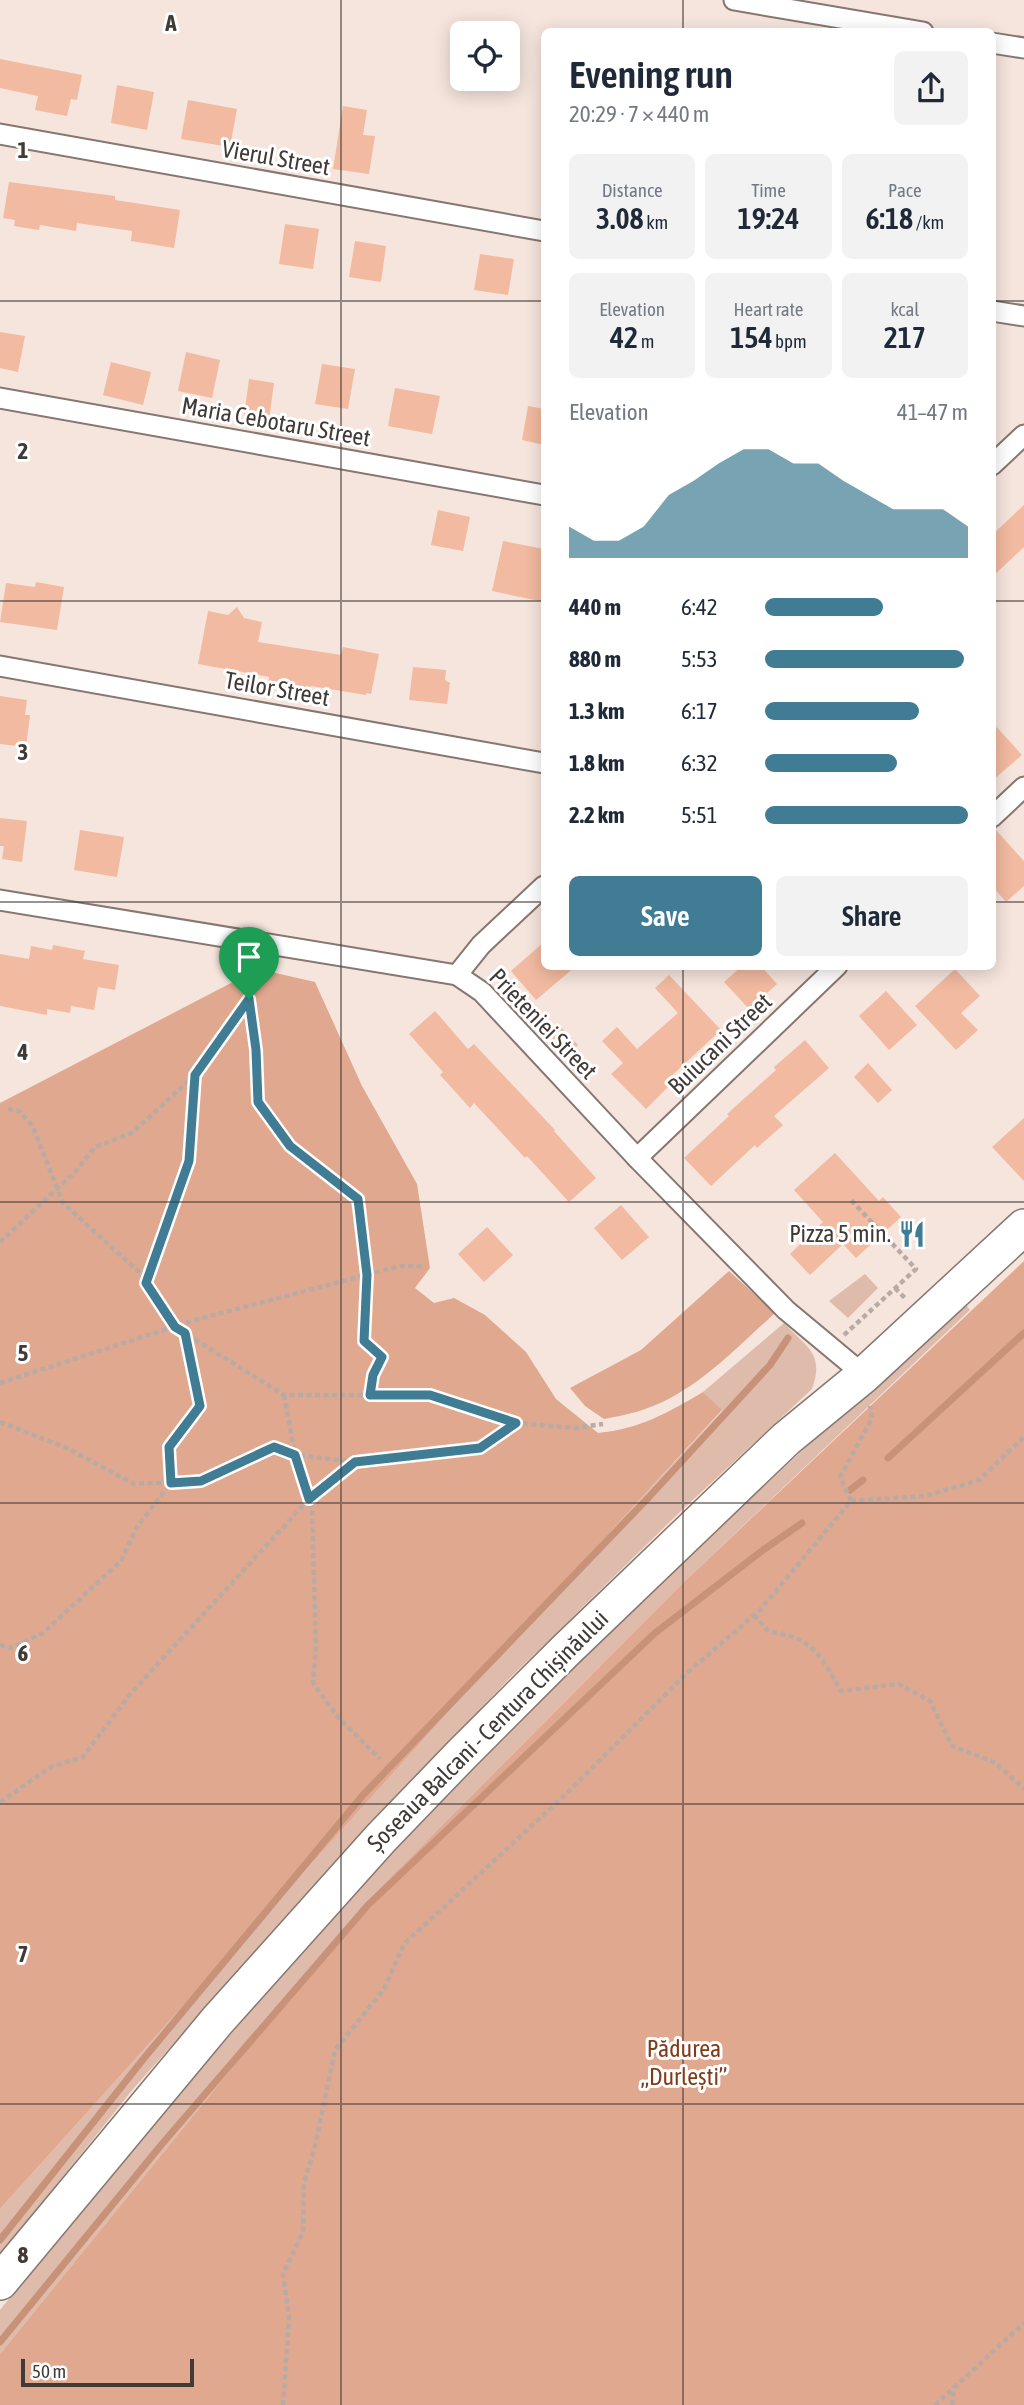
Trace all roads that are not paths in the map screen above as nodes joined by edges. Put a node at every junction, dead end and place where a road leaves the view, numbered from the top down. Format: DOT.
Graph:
graph roads {
  1 [pos="734,0"];
  2 [pos="899,28"];
  3 [pos="996,44"];
  4 [pos="1024,48"];
  5 [pos="0,134"];
  6 [pos="541,230"];
  7 [pos="996,312"];
  8 [pos="1024,316"];
  9 [pos="0,398"];
  10 [pos="1024,435"];
  11 [pos="996,461"];
  12 [pos="541,494"];
  13 [pos="0,666"];
  14 [pos="541,762"];
  15 [pos="1024,786"];
  16 [pos="996,813"];
  17 [pos="541,889"];
  18 [pos="0,900"];
  19 [pos="833,970"];
  20 [pos="457,975"];
  21 [pos="637,1158"];
  22 [pos="1024,1227"];
  23 [pos="863,1375"];
  24 [pos="0,2282"];
  1 -- 2 [label="street"];
  3 -- 4 [label="street"];
  5 -- 6 [label="street, Vierul Street"];
  7 -- 8 [label="street"];
  9 -- 12 [label="street, Maria Cebotaru Street"];
  10 -- 11 [label="street"];
  13 -- 14 [label="street, Teilor Street"];
  15 -- 16 [label="street"];
  17 -- 20 [label="street"];
  18 -- 20 [label="street, Prieteniei Street"];
  19 -- 21 [label="street, Buiucani Street"];
  20 -- 21 [label="street, Prieteniei Street"];
  21 -- 23 [label="street, Prieteniei Street"];
  22 -- 23 [label="highway, Șoseaua Balcani - Centura Chișinăului"];
  23 -- 24 [label="highway, Șoseaua Balcani - Centura Chișinăului"];
}
